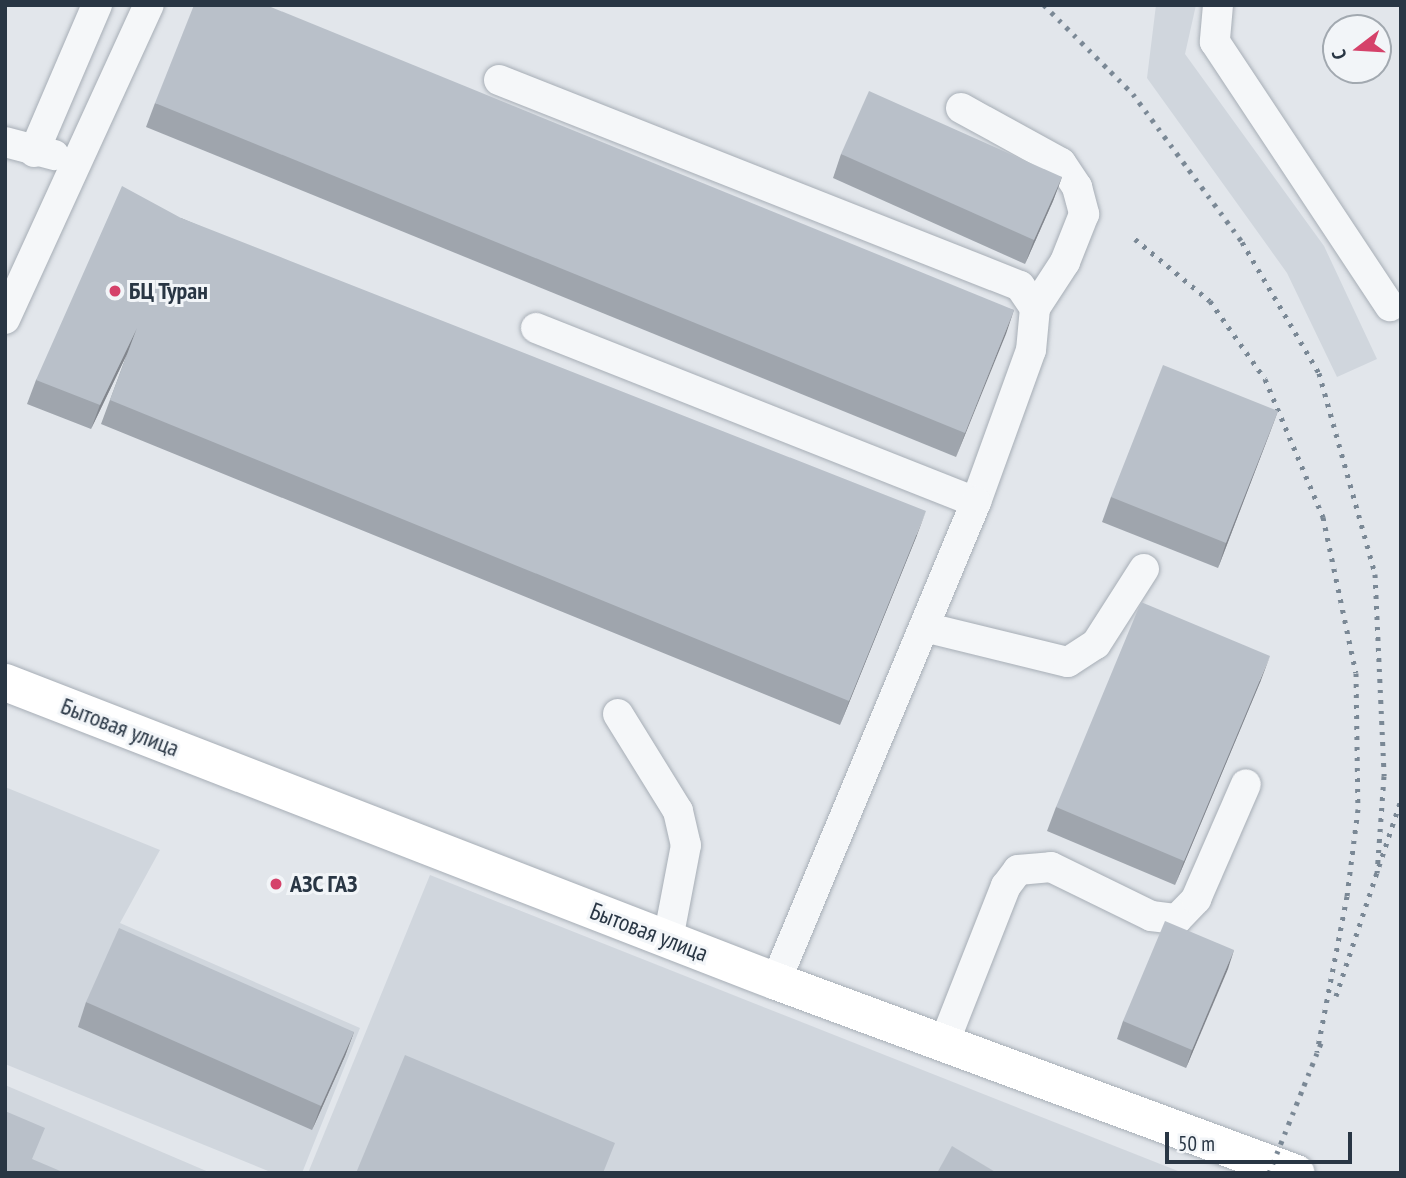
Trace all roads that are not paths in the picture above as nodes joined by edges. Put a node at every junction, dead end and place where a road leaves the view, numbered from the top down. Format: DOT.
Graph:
graph roads {
  1 [pos="97,5"];
  2 [pos="149,5"];
  3 [pos="1218,5"];
  4 [pos="499,80"];
  5 [pos="961,108"];
  6 [pos="5,142"];
  7 [pos="34,152"];
  8 [pos="79,158"];
  9 [pos="1390,306"];
  10 [pos="1035,308"];
  11 [pos="5,319"];
  12 [pos="536,328"];
  13 [pos="976,502"];
  14 [pos="1144,569"];
  15 [pos="924,627"];
  16 [pos="5,682"];
  17 [pos="618,714"];
  18 [pos="1246,785"];
  19 [pos="668,939"];
  20 [pos="776,981"];
  21 [pos="944,1043"];
  22 [pos="1296,1173"];
  1 -- 7 [label="lane"];
  2 -- 8 [label="lane"];
  3 -- 9 [label="lane"];
  4 -- 10 [label="lane"];
  5 -- 10 [label="lane"];
  6 -- 7 [label="lane"];
  7 -- 8 [label="lane"];
  8 -- 11 [label="lane"];
  10 -- 13 [label="lane"];
  12 -- 13 [label="lane"];
  13 -- 15 [label="lane"];
  14 -- 15 [label="lane"];
  15 -- 20 [label="lane"];
  16 -- 19 [label="main road, Бытовая улица"];
  17 -- 19 [label="lane"];
  18 -- 21 [label="lane"];
  19 -- 20 [label="main road, Бытовая улица"];
  20 -- 21 [label="main road, Бытовая улица"];
  21 -- 22 [label="main road, Бытовая улица"];
}
